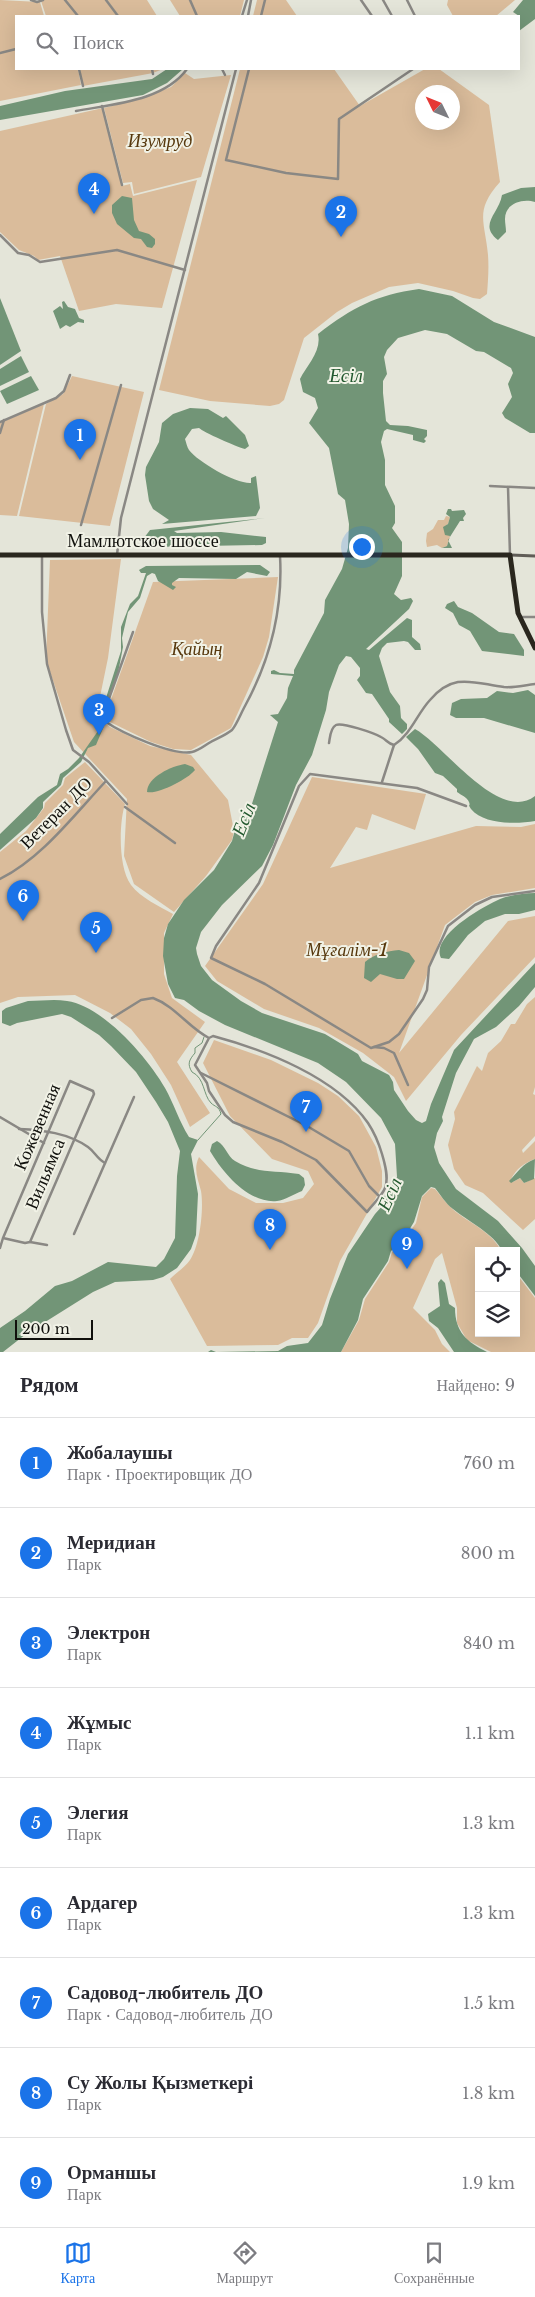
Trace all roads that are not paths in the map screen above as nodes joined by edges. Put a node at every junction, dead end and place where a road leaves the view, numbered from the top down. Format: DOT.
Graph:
graph roads {
  1 [pos="31,0"];
  2 [pos="43,0"];
  3 [pos="65,0"];
  4 [pos="106,0"];
  5 [pos="190,0"];
  6 [pos="247,0"];
  7 [pos="251,0"];
  8 [pos="265,0"];
  9 [pos="361,0"];
  10 [pos="383,0"];
  11 [pos="407,0"];
  12 [pos="77,15"];
  13 [pos="117,15"];
  14 [pos="197,15"];
  15 [pos="242,15"];
  16 [pos="248,15"];
  17 [pos="261,15"];
  18 [pos="371,15"];
  19 [pos="391,15"];
  20 [pos="414,15"];
  21 [pos="15,49"];
  22 [pos="0,53"];
  23 [pos="79,70"];
  24 [pos="152,70"];
  25 [pos="186,70"];
  26 [pos="222,70"];
  27 [pos="236,70"];
  28 [pos="248,70"];
  29 [pos="412,70"];
  30 [pos="153,74"];
  31 [pos="225,75"];
  32 [pos="82,86"];
  33 [pos="102,106"];
  34 [pos="76,111"];
  35 [pos="122,185"];
  36 [pos="0,235"];
  37 [pos="185,270"];
  38 [pos="70,374"];
  39 [pos="121,385"];
  40 [pos="4,420"];
  41 [pos="0,422"];
  42 [pos="0,433"];
  43 [pos="490,486"];
  44 [pos="508,487"];
  45 [pos="535,488"];
  46 [pos="81,525"];
  47 [pos="0,555"];
  48 [pos="42,555"];
  49 [pos="117,555"];
  50 [pos="280,555"];
  51 [pos="510,555"];
  52 [pos="535,556"];
  53 [pos="519,617"];
  54 [pos="535,617"];
  55 [pos="133,632"];
  56 [pos="535,648"];
  57 [pos="535,684"];
  58 [pos="329,743"];
  59 [pos="394,745"];
  60 [pos="106,781"];
  61 [pos="382,782"];
  62 [pos="127,804"];
  63 [pos="466,806"];
  64 [pos="124,807"];
  65 [pos="175,843"];
  66 [pos="0,880"];
  67 [pos="535,890"];
  68 [pos="112,1018"];
  69 [pos="209,1038"];
  70 [pos="372,1047"];
  71 [pos="200,1073"];
  72 [pos="408,1085"];
  73 [pos="93,1091"];
  74 [pos="134,1097"];
  75 [pos="0,1117"];
  76 [pos="19,1129"];
  77 [pos="49,1131"];
  78 [pos="73,1140"];
  79 [pos="44,1143"];
  80 [pos="106,1163"];
  81 [pos="379,1196"];
  82 [pos="74,1234"];
  83 [pos="3,1238"];
  84 [pos="30,1242"];
  85 [pos="47,1245"];
  86 [pos="0,1248"];
  1 -- 2 [label="street"];
  3 -- 12 [label="street"];
  4 -- 13 [label="street"];
  5 -- 14 [label="street"];
  6 -- 15 [label="street"];
  7 -- 16 [label="street"];
  8 -- 17 [label="street"];
  9 -- 18 [label="street"];
  10 -- 19 [label="street"];
  11 -- 20 [label="street"];
  21 -- 22 [label="street"];
  23 -- 32 [label="street"];
  24 -- 30 [label="street"];
  25 -- 33 [label="street"];
  26 -- 31 [label="street"];
  27 -- 37 [label="street"];
  28 -- 29 [label="street"];
  33 -- 34 [label="street"];
  33 -- 35 [label="street"];
  36 -- 37 [label="street"];
  37 -- 49 [label="street"];
  38 -- 40 [label="street"];
  39 -- 46 [label="street"];
  40 -- 41 [label="street"];
  40 -- 42 [label="street"];
  43 -- 44 [label="street"];
  44 -- 45 [label="street"];
  44 -- 51 [label="street"];
  47 -- 48 [label="highway, Мамлютское шоссе"];
  48 -- 49 [label="highway, Мамлютское шоссе"];
  48 -- 60 [label="street"];
  49 -- 50 [label="highway, Мамлютское шоссе"];
  50 -- 51 [label="highway, Мамлютское шоссе"];
  50 -- 55 [label="street"];
  51 -- 52 [label="main road"];
  51 -- 53 [label="highway"];
  53 -- 54 [label="street"];
  53 -- 56 [label="highway"];
  57 -- 59 [label="street"];
  58 -- 59 [label="street"];
  59 -- 61 [label="street"];
  60 -- 62 [label="street"];
  60 -- 66 [label="street, Ветеран ДО"];
  61 -- 63 [label="street"];
  61 -- 70 [label="street"];
  64 -- 65 [label="street"];
  67 -- 70 [label="street"];
  68 -- 69 [label="street"];
  69 -- 71 [label="street"];
  69 -- 81 [label="street"];
  70 -- 72 [label="street"];
  71 -- 81 [label="street"];
  71 -- 81 [label="street"];
  73 -- 77 [label="street, Кожевенная"];
  73 -- 78 [label="street, Вильямса"];
  74 -- 80 [label="street"];
  75 -- 76 [label="street"];
  76 -- 77 [label="street"];
  76 -- 79 [label="street"];
  77 -- 78 [label="street"];
  77 -- 79 [label="street, Кожевенная"];
  78 -- 80 [label="street"];
  78 -- 84 [label="street, Вильямса"];
  79 -- 83 [label="street, Кожевенная"];
  80 -- 82 [label="street"];
  83 -- 84 [label="street"];
  83 -- 86 [label="street, Кожевенная"];
  84 -- 85 [label="street"];
}
